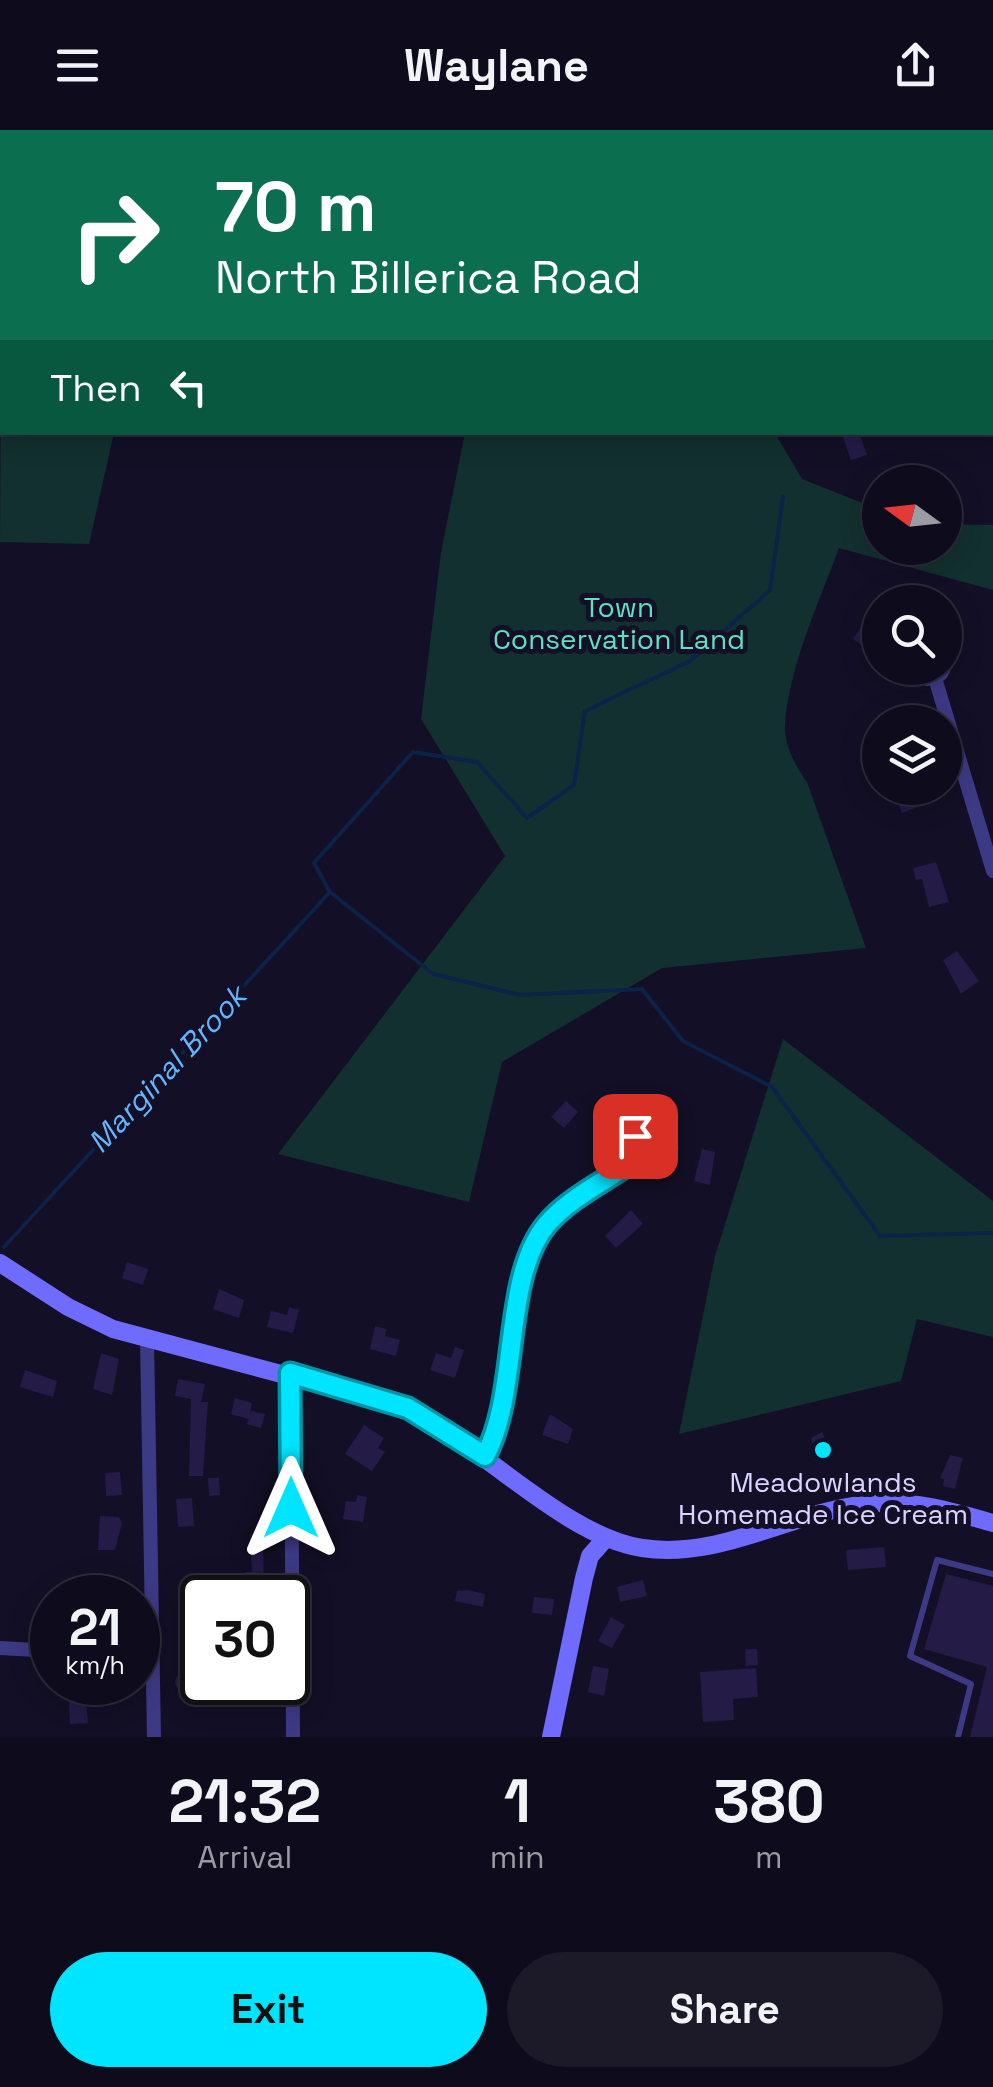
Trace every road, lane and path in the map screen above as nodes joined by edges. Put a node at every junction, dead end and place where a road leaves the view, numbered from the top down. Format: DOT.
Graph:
graph roads {
  1 [pos="937,685"];
  2 [pos="993,871"];
  3 [pos="635,1160"];
  4 [pos="0,1263"];
  5 [pos="146,1339"];
  6 [pos="290,1373"];
  7 [pos="485,1456"];
  8 [pos="993,1523"];
  9 [pos="606,1538"];
  10 [pos="993,1574"];
  11 [pos="145,1575"];
  12 [pos="0,1648"];
  13 [pos="30,1649"];
  14 [pos="151,1705"];
  15 [pos="154,1737"];
  16 [pos="293,1737"];
  17 [pos="551,1737"];
  18 [pos="958,1737"];
  1 -- 2 [label="street"];
  3 -- 7 [label="street"];
  4 -- 5 [label="main road"];
  5 -- 6 [label="main road"];
  5 -- 11 [label="street"];
  6 -- 7 [label="main road"];
  6 -- 16 [label="street"];
  7 -- 9 [label="main road"];
  8 -- 9 [label="main road"];
  9 -- 17 [label="main road"];
  10 -- 18 [label="lane"];
  12 -- 13 [label="street"];
  14 -- 15 [label="street"];
}
